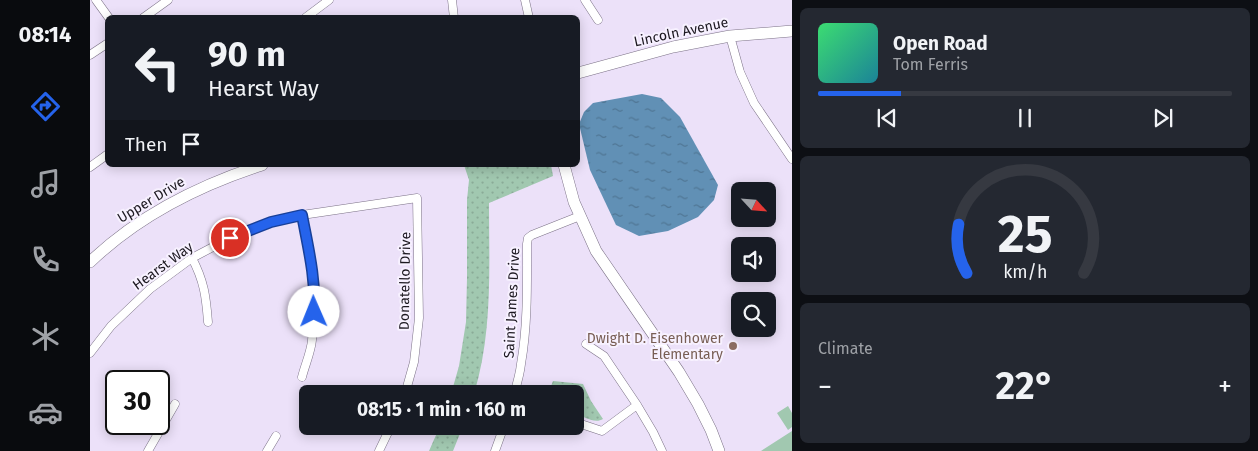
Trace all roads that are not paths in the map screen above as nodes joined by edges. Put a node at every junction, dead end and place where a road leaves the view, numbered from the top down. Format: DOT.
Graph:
graph roads {
  1 [pos="96,0"];
  2 [pos="168,0"];
  3 [pos="329,0"];
  4 [pos="452,0"];
  5 [pos="525,0"];
  6 [pos="585,0"];
  7 [pos="107,15"];
  8 [pos="147,15"];
  9 [pos="311,15"];
  10 [pos="454,15"];
  11 [pos="528,15"];
  12 [pos="598,20"];
  13 [pos="792,32"];
  14 [pos="730,36"];
  15 [pos="105,45"];
  16 [pos="90,55"];
  17 [pos="580,72"];
  18 [pos="105,156"];
  19 [pos="792,159"];
  20 [pos="90,167"];
  21 [pos="256,167"];
  22 [pos="565,167"];
  23 [pos="417,198"];
  24 [pos="302,215"];
  25 [pos="580,216"];
  26 [pos="192,258"];
  27 [pos="90,262"];
  28 [pos="208,322"];
  29 [pos="586,344"];
  30 [pos="90,353"];
  31 [pos="302,378"];
  32 [pos="408,385"];
  33 [pos="516,385"];
  34 [pos="175,404"];
  35 [pos="637,405"];
  36 [pos="584,425"];
  37 [pos="387,435"];
  38 [pos="501,435"];
  39 [pos="276,436"];
  40 [pos="148,451"];
  41 [pos="267,451"];
  42 [pos="380,451"];
  43 [pos="495,451"];
  44 [pos="662,451"];
  45 [pos="719,451"];
  1 -- 7 [label="street"];
  2 -- 8 [label="street"];
  3 -- 9 [label="street"];
  4 -- 10 [label="street"];
  5 -- 11 [label="street"];
  6 -- 12 [label="street"];
  13 -- 14 [label="main road, Lincoln Avenue"];
  14 -- 17 [label="main road, Lincoln Avenue"];
  14 -- 19 [label="street"];
  15 -- 16 [label="street"];
  18 -- 20 [label="street"];
  21 -- 27 [label="main road, Upper Drive"];
  22 -- 25 [label="main road"];
  23 -- 24 [label="street, Hearst Way"];
  23 -- 32 [label="street, Donatello Drive"];
  24 -- 26 [label="street, Hearst Way"];
  24 -- 31 [label="street"];
  25 -- 33 [label="street, Saint James Drive"];
  25 -- 45 [label="main road"];
  26 -- 28 [label="street"];
  26 -- 30 [label="street, Hearst Way"];
  29 -- 35 [label="street"];
  34 -- 40 [label="street"];
  35 -- 36 [label="street"];
  35 -- 44 [label="street"];
  37 -- 42 [label="street"];
  38 -- 43 [label="street"];
  39 -- 41 [label="street"];
}
